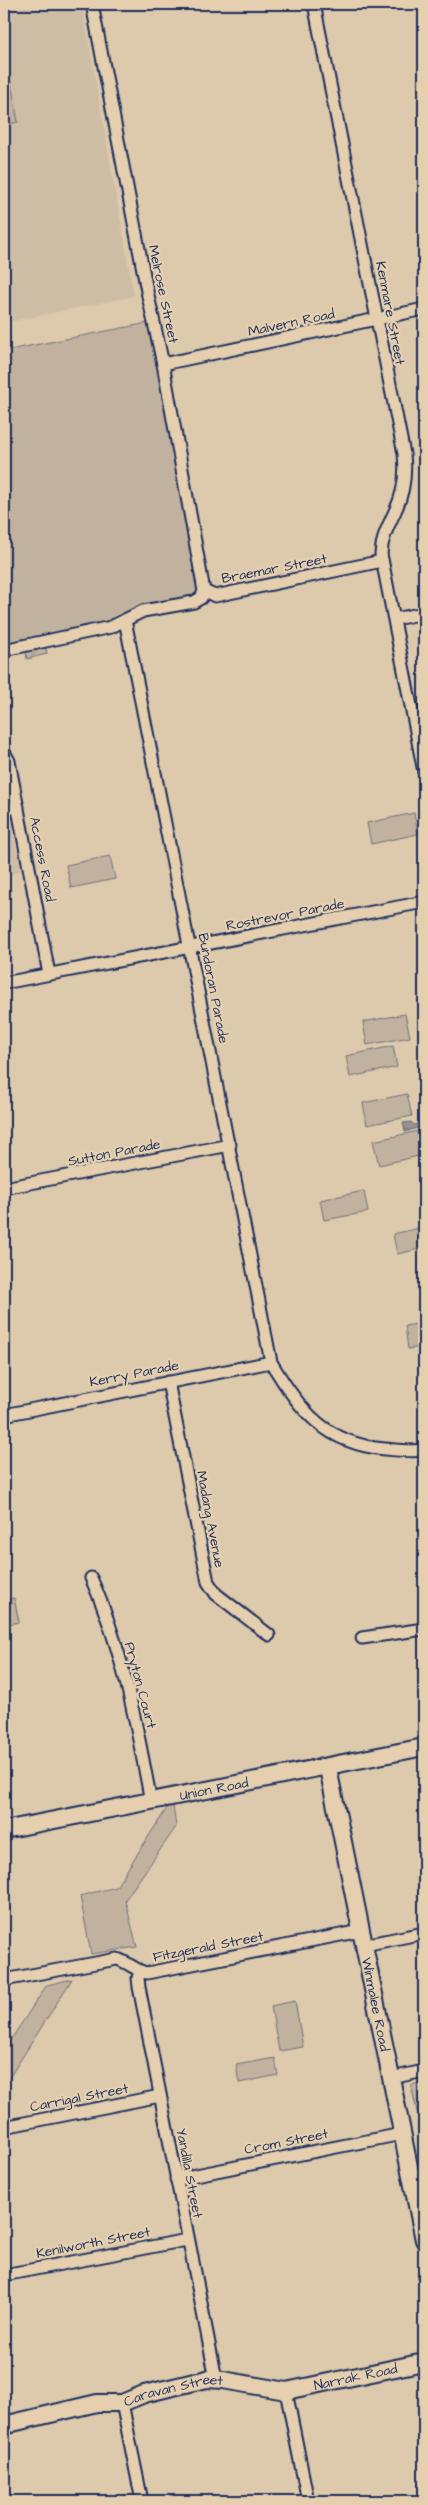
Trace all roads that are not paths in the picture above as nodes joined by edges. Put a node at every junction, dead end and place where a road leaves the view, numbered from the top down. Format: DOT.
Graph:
graph roads {
  1 [pos="92,4"];
  2 [pos="314,4"];
  3 [pos="424,309"];
  4 [pos="377,319"];
  5 [pos="163,364"];
  6 [pos="382,561"];
  7 [pos="204,591"];
  8 [pos="424,613"];
  9 [pos="395,619"];
  10 [pos="125,620"];
  11 [pos="4,650"];
  12 [pos="4,752"];
  13 [pos="424,772"];
  14 [pos="18,806"];
  15 [pos="4,809"];
  16 [pos="424,902"];
  17 [pos="190,948"];
  18 [pos="49,974"];
  19 [pos="4,983"];
  20 [pos="230,1145"];
  21 [pos="4,1188"];
  22 [pos="271,1362"];
  23 [pos="168,1382"];
  24 [pos="4,1415"];
  25 [pos="424,1453"];
  26 [pos="91,1578"];
  27 [pos="424,1629"];
  28 [pos="269,1635"];
  29 [pos="362,1638"];
  30 [pos="424,1748"];
  31 [pos="328,1768"];
  32 [pos="152,1802"];
  33 [pos="4,1830"];
  34 [pos="424,1933"];
  35 [pos="363,1938"];
  36 [pos="140,1972"];
  37 [pos="4,1980"];
  38 [pos="424,2071"];
  39 [pos="391,2078"];
  40 [pos="160,2096"];
  41 [pos="4,2127"];
  42 [pos="402,2134"];
  43 [pos="176,2179"];
  44 [pos="187,2240"];
  45 [pos="424,2240"];
  46 [pos="4,2274"];
  47 [pos="424,2362"];
  48 [pos="216,2379"];
  49 [pos="286,2391"];
  50 [pos="122,2403"];
  51 [pos="4,2425"];
  52 [pos="142,2501"];
  53 [pos="308,2501"];
  1 -- 5 [label="street, Melrose Street"];
  2 -- 4 [label="street, Kenmare Street"];
  3 -- 4 [label="street, Malvern Road"];
  4 -- 5 [label="street, Malvern Road"];
  4 -- 6 [label="street, Kenmare Street"];
  5 -- 7 [label="street, Melrose Street"];
  6 -- 7 [label="street, Braemar Street"];
  6 -- 9 [label="street, Kenmare Street"];
  7 -- 10 [label="street, Braemar Street"];
  8 -- 9 [label="street"];
  9 -- 13 [label="street, Kenmare Street"];
  10 -- 11 [label="street, Braemar Street"];
  10 -- 17 [label="street, Bundoran Parade"];
  12 -- 14 [label="street, Access Road"];
  14 -- 15 [label="street"];
  14 -- 18 [label="street, Access Road"];
  16 -- 17 [label="street, Rostrevor Parade"];
  17 -- 18 [label="street, Rostrevor Parade"];
  17 -- 20 [label="street, Bundoran Parade"];
  18 -- 19 [label="street, Rostrevor Parade"];
  20 -- 21 [label="street, Sutton Parade"];
  20 -- 22 [label="street, Bundoran Parade"];
  22 -- 23 [label="street, Kerry Parade"];
  22 -- 25 [label="street, Bundoran Parade"];
  23 -- 24 [label="street, Kerry Parade"];
  23 -- 28 [label="street, Madang Avenue"];
  26 -- 32 [label="street, Pryton Court"];
  27 -- 29 [label="street"];
  30 -- 31 [label="street, Union Road"];
  31 -- 32 [label="street, Union Road"];
  31 -- 35 [label="street, Winmalee Road"];
  32 -- 33 [label="street, Union Road"];
  34 -- 35 [label="street, Fitzgerald Street"];
  35 -- 36 [label="street, Fitzgerald Street"];
  35 -- 39 [label="street, Winmalee Road"];
  36 -- 37 [label="street, Fitzgerald Street"];
  36 -- 40 [label="street, Yandilla Street"];
  38 -- 39 [label="street"];
  39 -- 42 [label="street, Winmalee Road"];
  40 -- 41 [label="street, Carrigal Street"];
  40 -- 43 [label="street, Yandilla Street"];
  42 -- 43 [label="street, Crom Street"];
  42 -- 45 [label="street, Winmalee Road"];
  43 -- 44 [label="street, Yandilla Street"];
  44 -- 46 [label="street, Kenilworth Street"];
  44 -- 48 [label="street, Yandilla Street"];
  47 -- 49 [label="street, Narrak Road"];
  48 -- 49 [label="street, Caravan Street"];
  48 -- 50 [label="street, Caravan Street"];
  49 -- 53 [label="street"];
  50 -- 51 [label="street, Caravan Street"];
  50 -- 52 [label="street"];
}
